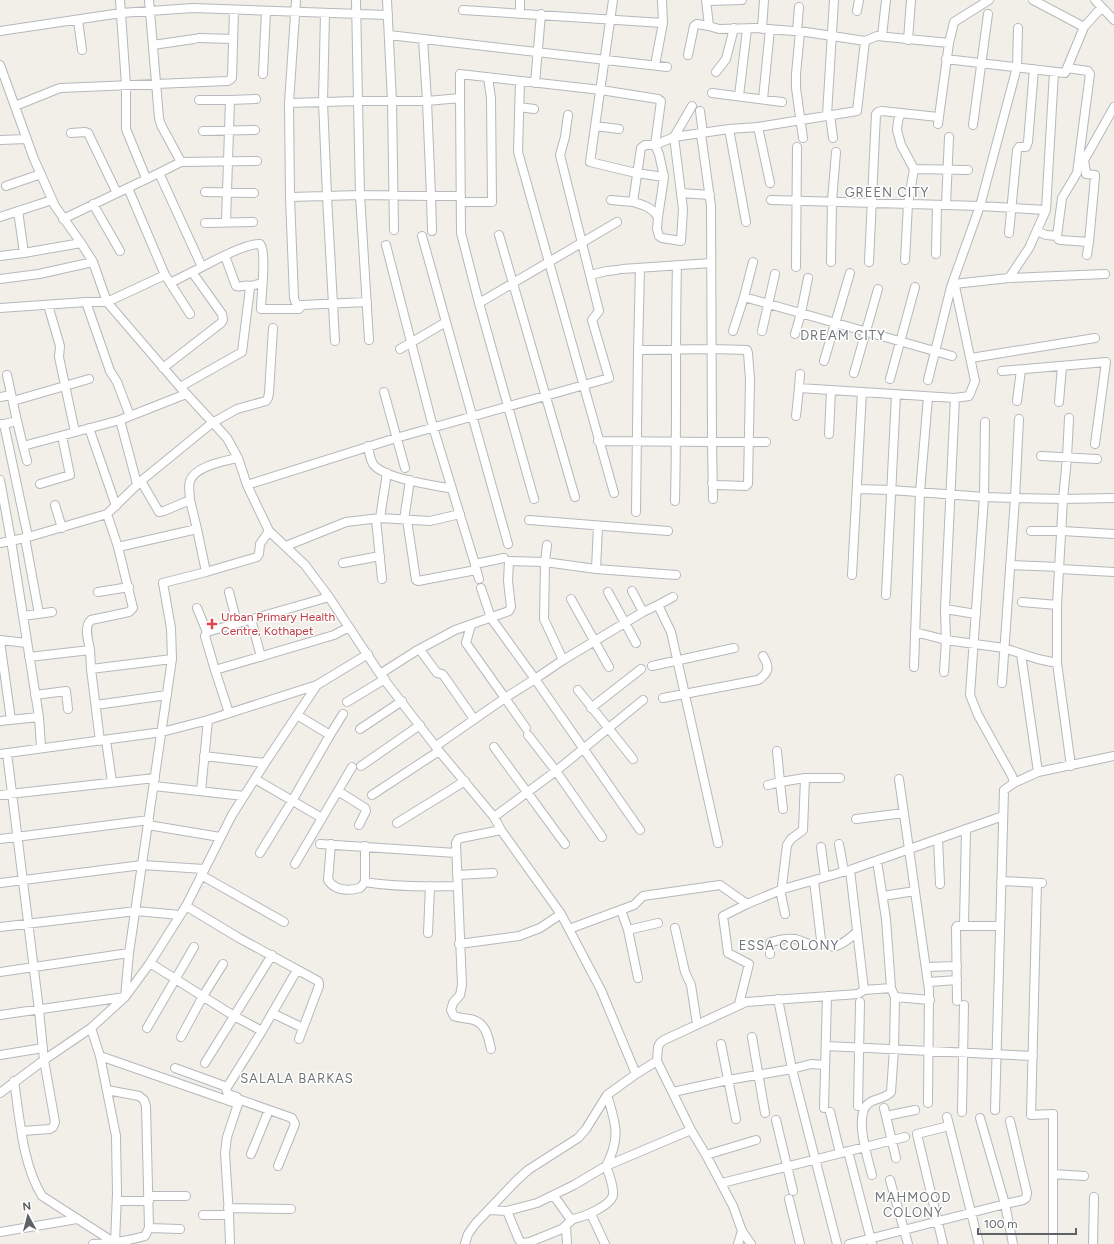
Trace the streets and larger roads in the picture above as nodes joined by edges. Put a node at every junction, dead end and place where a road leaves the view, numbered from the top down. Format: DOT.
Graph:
graph roads {
  1 [pos="120,0"];
  2 [pos="149,0"];
  3 [pos="296,0"];
  4 [pos="356,0"];
  5 [pos="387,0"];
  6 [pos="520,0"];
  7 [pos="613,0"];
  8 [pos="662,0"];
  9 [pos="742,0"];
  10 [pos="764,0"];
  11 [pos="834,0"];
  12 [pos="859,0"];
  13 [pos="886,0"];
  14 [pos="911,0"];
  15 [pos="989,0"];
  16 [pos="1032,0"];
  17 [pos="1095,0"];
  18 [pos="707,1"];
  19 [pos="799,7"];
  20 [pos="1101,8"];
  21 [pos="150,10"];
  22 [pos="234,10"];
  23 [pos="463,10"];
  24 [pos="266,11"];
  25 [pos="857,11"];
  26 [pos="295,12"];
  27 [pos="121,13"];
  28 [pos="325,13"];
  29 [pos="520,13"];
  30 [pos="356,14"];
  31 [pos="541,14"];
  32 [pos="988,14"];
  33 [pos="388,15"];
  34 [pos="610,19"];
  35 [pos="78,20"];
  36 [pos="1114,20"];
  37 [pos="663,23"];
  38 [pos="709,26"];
  39 [pos="1084,27"];
  40 [pos="734,28"];
  41 [pos="747,28"];
  42 [pos="1018,28"];
  43 [pos="766,29"];
  44 [pos="0,31"];
  45 [pos="799,32"];
  46 [pos="389,35"];
  47 [pos="832,36"];
  48 [pos="882,36"];
  49 [pos="233,39"];
  50 [pos="423,39"];
  51 [pos="908,40"];
  52 [pos="865,41"];
  53 [pos="949,43"];
  54 [pos="153,45"];
  55 [pos="82,50"];
  56 [pos="538,52"];
  57 [pos="688,55"];
  58 [pos="946,59"];
  59 [pos="605,60"];
  60 [pos="980,62"];
  61 [pos="0,65"];
  62 [pos="655,65"];
  63 [pos="667,67"];
  64 [pos="1017,67"];
  65 [pos="1067,68"];
  66 [pos="1034,69"];
  67 [pos="716,72"];
  68 [pos="1054,72"];
  69 [pos="263,74"];
  70 [pos="488,77"];
  71 [pos="520,81"];
  72 [pos="535,83"];
  73 [pos="126,85"];
  74 [pos="156,85"];
  75 [pos="601,90"];
  76 [pos="712,93"];
  77 [pos="739,96"];
  78 [pos="460,98"];
  79 [pos="256,99"];
  80 [pos="763,99"];
  81 [pos="199,100"];
  82 [pos="230,100"];
  83 [pos="358,101"];
  84 [pos="427,101"];
  85 [pos="323,102"];
  86 [pos="392,102"];
  87 [pos="782,102"];
  88 [pos="289,103"];
  89 [pos="16,106"];
  90 [pos="692,106"];
  91 [pos="520,107"];
  92 [pos="1114,107"];
  93 [pos="534,109"];
  94 [pos="700,111"];
  95 [pos="901,113"];
  96 [pos="568,115"];
  97 [pos="829,115"];
  98 [pos="800,120"];
  99 [pos="973,125"];
  100 [pos="596,126"];
  101 [pos="758,127"];
  102 [pos="619,128"];
  103 [pos="729,129"];
  104 [pos="229,130"];
  105 [pos="254,130"];
  106 [pos="203,131"];
  107 [pos="71,133"];
  108 [pos="702,134"];
  109 [pos="674,137"];
  110 [pos="949,137"];
  111 [pos="803,138"];
  112 [pos="833,138"];
  113 [pos="27,139"];
  114 [pos="0,140"];
  115 [pos="655,145"];
  116 [pos="797,147"];
  117 [pos="836,152"];
  118 [pos="228,160"];
  119 [pos="1084,160"];
  120 [pos="257,161"];
  121 [pos="181,162"];
  122 [pos="914,169"];
  123 [pos="947,170"];
  124 [pos="968,170"];
  125 [pos="159,173"];
  126 [pos="636,173"];
  127 [pos="1077,173"];
  128 [pos="41,174"];
  129 [pos="664,177"];
  130 [pos="146,178"];
  131 [pos="770,183"];
  132 [pos="6,186"];
  133 [pos="128,188"];
  134 [pos="205,192"];
  135 [pos="227,192"];
  136 [pos="117,193"];
  137 [pos="254,193"];
  138 [pos="681,193"];
  139 [pos="360,195"];
  140 [pos="710,195"];
  141 [pos="327,196"];
  142 [pos="393,196"];
  143 [pos="431,196"];
  144 [pos="290,197"];
  145 [pos="461,199"];
  146 [pos="52,200"];
  147 [pos="611,200"];
  148 [pos="771,200"];
  149 [pos="797,200"];
  150 [pos="832,201"];
  151 [pos="633,202"];
  152 [pos="871,203"];
  153 [pos="93,204"];
  154 [pos="908,204"];
  155 [pos="937,205"];
  156 [pos="946,205"];
  157 [pos="980,206"];
  158 [pos="1012,208"];
  159 [pos="1046,210"];
  160 [pos="18,211"];
  161 [pos="0,217"];
  162 [pos="658,217"];
  163 [pos="63,218"];
  164 [pos="226,222"];
  165 [pos="253,222"];
  166 [pos="617,222"];
  167 [pos="746,222"];
  168 [pos="205,223"];
  169 [pos="394,230"];
  170 [pos="432,231"];
  171 [pos="1037,231"];
  172 [pos="1010,233"];
  173 [pos="499,235"];
  174 [pos="422,236"];
  175 [pos="1057,236"];
  176 [pos="582,242"];
  177 [pos="1089,242"];
  178 [pos="81,243"];
  179 [pos="386,245"];
  180 [pos="120,251"];
  181 [pos="24,254"];
  182 [pos="936,254"];
  183 [pos="1087,255"];
  184 [pos="0,256"];
  185 [pos="224,256"];
  186 [pos="905,260"];
  187 [pos="93,262"];
  188 [pos="548,262"];
  189 [pos="753,262"];
  190 [pos="831,262"];
  191 [pos="869,262"];
  192 [pos="711,263"];
  193 [pos="677,266"];
  194 [pos="202,267"];
  195 [pos="796,267"];
  196 [pos="640,268"];
  197 [pos="192,272"];
  198 [pos="850,273"];
  199 [pos="775,274"];
  200 [pos="1105,274"];
  201 [pos="165,275"];
  202 [pos="590,275"];
  203 [pos="808,278"];
  204 [pos="1009,278"];
  205 [pos="0,279"];
  206 [pos="170,283"];
  207 [pos="262,283"];
  208 [pos="513,283"];
  209 [pos="954,283"];
  210 [pos="252,286"];
  211 [pos="915,287"];
  212 [pos="878,289"];
  213 [pos="744,297"];
  214 [pos="86,302"];
  215 [pos="107,302"];
  216 [pos="367,302"];
  217 [pos="332,303"];
  218 [pos="479,303"];
  219 [pos="768,304"];
  220 [pos="48,305"];
  221 [pos="302,305"];
  222 [pos="0,308"];
  223 [pos="801,313"];
  224 [pos="190,314"];
  225 [pos="446,322"];
  226 [pos="835,322"];
  227 [pos="273,328"];
  228 [pos="733,331"];
  229 [pos="762,331"];
  230 [pos="866,331"];
  231 [pos="795,334"];
  232 [pos="1095,338"];
  233 [pos="369,340"];
  234 [pos="335,341"];
  235 [pos="900,341"];
  236 [pos="411,343"];
  237 [pos="400,349"];
  238 [pos="675,349"];
  239 [pos="712,349"];
  240 [pos="936,351"];
  241 [pos="638,352"];
  242 [pos="952,356"];
  243 [pos="971,358"];
  244 [pos="824,361"];
  245 [pos="1110,363"];
  246 [pos="1062,366"];
  247 [pos="163,368"];
  248 [pos="1021,370"];
  249 [pos="1002,371"];
  250 [pos="854,373"];
  251 [pos="800,374"];
  252 [pos="8,375"];
  253 [pos="89,379"];
  254 [pos="890,379"];
  255 [pos="928,380"];
  256 [pos="66,385"];
  257 [pos="582,386"];
  258 [pos="180,387"];
  259 [pos="799,388"];
  260 [pos="830,390"];
  261 [pos="384,392"];
  262 [pos="862,392"];
  263 [pos="186,394"];
  264 [pos="896,395"];
  265 [pos="546,396"];
  266 [pos="0,397"];
  267 [pos="928,397"];
  268 [pos="12,398"];
  269 [pos="955,398"];
  270 [pos="1017,401"];
  271 [pos="1059,402"];
  272 [pos="508,406"];
  273 [pos="130,416"];
  274 [pos="472,416"];
  275 [pos="796,416"];
  276 [pos="1069,418"];
  277 [pos="1019,419"];
  278 [pos="120,420"];
  279 [pos="17,421"];
  280 [pos="985,422"];
  281 [pos="212,423"];
  282 [pos="2,424"];
  283 [pos="433,427"];
  284 [pos="89,428"];
  285 [pos="75,432"];
  286 [pos="829,434"];
  287 [pos="62,436"];
  288 [pos="396,438"];
  289 [pos="598,441"];
  290 [pos="637,442"];
  291 [pos="677,442"];
  292 [pos="712,442"];
  293 [pos="748,442"];
  294 [pos="766,442"];
  295 [pos="1095,444"];
  296 [pos="23,446"];
  297 [pos="368,446"];
  298 [pos="1041,456"];
  299 [pos="238,458"];
  300 [pos="1067,458"];
  301 [pos="1097,459"];
  302 [pos="27,461"];
  303 [pos="405,468"];
  304 [pos="387,473"];
  305 [pos="0,480"];
  306 [pos="410,480"];
  307 [pos="139,483"];
  308 [pos="712,483"];
  309 [pos="40,484"];
  310 [pos="247,485"];
  311 [pos="452,489"];
  312 [pos="857,489"];
  313 [pos="891,490"];
  314 [pos="920,492"];
  315 [pos="614,493"];
  316 [pos="951,494"];
  317 [pos="575,497"];
  318 [pos="984,497"];
  319 [pos="713,498"];
  320 [pos="1015,498"];
  321 [pos="1114,498"];
  322 [pos="534,499"];
  323 [pos="1063,499"];
  324 [pos="190,500"];
  325 [pos="675,500"];
  326 [pos="55,505"];
  327 [pos="116,506"];
  328 [pos="636,512"];
  329 [pos="107,514"];
  330 [pos="460,514"];
  331 [pos="378,518"];
  332 [pos="406,520"];
  333 [pos="529,520"];
  334 [pos="598,526"];
  335 [pos="62,528"];
  336 [pos="197,528"];
  337 [pos="269,531"];
  338 [pos="668,531"];
  339 [pos="1031,531"];
  340 [pos="1062,531"];
  341 [pos="1114,534"];
  342 [pos="27,537"];
  343 [pos="11,540"];
  344 [pos="0,543"];
  345 [pos="508,544"];
  346 [pos="547,545"];
  347 [pos="286,546"];
  348 [pos="118,547"];
  349 [pos="380,556"];
  350 [pos="504,558"];
  351 [pos="545,562"];
  352 [pos="343,563"];
  353 [pos="1010,565"];
  354 [pos="475,567"];
  355 [pos="1060,568"];
  356 [pos="596,569"];
  357 [pos="206,572"];
  358 [pos="1114,572"];
  359 [pos="676,575"];
  360 [pos="852,575"];
  361 [pos="382,579"];
  362 [pos="479,579"];
  363 [pos="129,587"];
  364 [pos="481,588"];
  365 [pos="632,591"];
  366 [pos="98,592"];
  367 [pos="229,592"];
  368 [pos="608,592"];
  369 [pos="886,595"];
  370 [pos="329,597"];
  371 [pos="673,598"];
  372 [pos="571,599"];
  373 [pos="1022,602"];
  374 [pos="658,605"];
  375 [pos="1057,605"];
  376 [pos="197,608"];
  377 [pos="945,609"];
  378 [pos="52,612"];
  379 [pos="643,612"];
  380 [pos="39,614"];
  381 [pos="976,614"];
  382 [pos="23,616"];
  383 [pos="492,618"];
  384 [pos="250,619"];
  385 [pos="237,623"];
  386 [pos="626,623"];
  387 [pos="472,625"];
  388 [pos="349,627"];
  389 [pos="207,632"];
  390 [pos="914,632"];
  391 [pos="946,640"];
  392 [pos="0,641"];
  393 [pos="595,642"];
  394 [pos="27,643"];
  395 [pos="636,643"];
  396 [pos="974,644"];
  397 [pos="734,648"];
  398 [pos="1004,648"];
  399 [pos="90,650"];
  400 [pos="420,650"];
  401 [pos="368,654"];
  402 [pos="1022,654"];
  403 [pos="763,656"];
  404 [pos="29,657"];
  405 [pos="261,657"];
  406 [pos="172,659"];
  407 [pos="563,660"];
  408 [pos="677,661"];
  409 [pos="1057,663"];
  410 [pos="652,666"];
  411 [pos="609,667"];
  412 [pos="914,667"];
  413 [pos="91,669"];
  414 [pos="641,669"];
  415 [pos="215,670"];
  416 [pos="944,672"];
  417 [pos="383,676"];
  418 [pos="534,679"];
  419 [pos="1002,683"];
  420 [pos="317,685"];
  421 [pos="578,690"];
  422 [pos="684,694"];
  423 [pos="35,695"];
  424 [pos="167,695"];
  425 [pos="505,698"];
  426 [pos="663,698"];
  427 [pos="642,700"];
  428 [pos="402,701"];
  429 [pos="347,702"];
  430 [pos="96,705"];
  431 [pos="591,708"];
  432 [pos="68,710"];
  433 [pos="229,713"];
  434 [pos="344,714"];
  435 [pos="297,715"];
  436 [pos="39,717"];
  437 [pos="474,719"];
  438 [pos="11,720"];
  439 [pos="208,720"];
  440 [pos="0,721"];
  441 [pos="420,725"];
  442 [pos="608,728"];
  443 [pos="360,729"];
  444 [pos="162,732"];
  445 [pos="330,735"];
  446 [pos="103,740"];
  447 [pos="494,747"];
  448 [pos="42,748"];
  449 [pos="438,748"];
  450 [pos="584,749"];
  451 [pos="777,752"];
  452 [pos="3,753"];
  453 [pos="204,756"];
  454 [pos="1114,756"];
  455 [pos="633,759"];
  456 [pos="265,763"];
  457 [pos="361,766"];
  458 [pos="1071,766"];
  459 [pos="352,767"];
  460 [pos="556,771"];
  461 [pos="1038,772"];
  462 [pos="805,778"];
  463 [pos="840,778"];
  464 [pos="255,779"];
  465 [pos="899,779"];
  466 [pos="465,781"];
  467 [pos="112,782"];
  468 [pos="154,782"];
  469 [pos="780,782"];
  470 [pos="1014,783"];
  471 [pos="768,785"];
  472 [pos="201,791"];
  473 [pos="338,791"];
  474 [pos="12,793"];
  475 [pos="527,793"];
  476 [pos="0,795"];
  477 [pos="372,795"];
  478 [pos="244,796"];
  479 [pos="292,801"];
  480 [pos="783,809"];
  481 [pos="904,813"];
  482 [pos="1003,816"];
  483 [pos="494,817"];
  484 [pos="322,818"];
  485 [pos="856,819"];
  486 [pos="148,823"];
  487 [pos="397,823"];
  488 [pos="359,825"];
  489 [pos="966,829"];
  490 [pos="501,830"];
  491 [pos="640,830"];
  492 [pos="17,837"];
  493 [pos="220,837"];
  494 [pos="602,837"];
  495 [pos="0,839"];
  496 [pos="938,839"];
  497 [pos="718,843"];
  498 [pos="320,844"];
  499 [pos="331,844"];
  500 [pos="565,844"];
  501 [pos="839,844"];
  502 [pos="365,846"];
  503 [pos="821,847"];
  504 [pos="909,850"];
  505 [pos="260,853"];
  506 [pos="456,853"];
  507 [pos="877,860"];
  508 [pos="295,864"];
  509 [pos="142,865"];
  510 [pos="847,871"];
  511 [pos="203,872"];
  512 [pos="493,873"];
  513 [pos="457,875"];
  514 [pos="825,877"];
  515 [pos="23,880"];
  516 [pos="814,881"];
  517 [pos="1001,881"];
  518 [pos="365,882"];
  519 [pos="0,883"];
  520 [pos="940,884"];
  521 [pos="430,886"];
  522 [pos="457,886"];
  523 [pos="783,889"];
  524 [pos="915,891"];
  525 [pos="883,896"];
  526 [pos="747,904"];
  527 [pos="186,906"];
  528 [pos="620,910"];
  529 [pos="136,911"];
  530 [pos="562,914"];
  531 [pos="785,914"];
  532 [pos="180,915"];
  533 [pos="284,922"];
  534 [pos="28,923"];
  535 [pos="658,924"];
  536 [pos="964,925"];
  537 [pos="999,926"];
  538 [pos="0,927"];
  539 [pos="675,928"];
  540 [pos="569,929"];
  541 [pos="628,930"];
  542 [pos="858,932"];
  543 [pos="428,933"];
  544 [pos="823,942"];
  545 [pos="459,944"];
  546 [pos="194,947"];
  547 [pos="129,953"];
  548 [pos="770,954"];
  549 [pos="272,955"];
  550 [pos="150,963"];
  551 [pos="223,964"];
  552 [pos="957,966"];
  553 [pos="34,967"];
  554 [pos="927,967"];
  555 [pos="297,970"];
  556 [pos="0,972"];
  557 [pos="638,978"];
  558 [pos="175,980"];
  559 [pos="957,980"];
  560 [pos="929,982"];
  561 [pos="891,988"];
  562 [pos="864,990"];
  563 [pos="203,996"];
  564 [pos="827,996"];
  565 [pos="125,997"];
  566 [pos="895,997"];
  567 [pos="778,998"];
  568 [pos="930,1000"];
  569 [pos="860,1002"];
  570 [pos="739,1004"];
  571 [pos="39,1010"];
  572 [pos="272,1013"];
  573 [pos="0,1015"];
  574 [pos="234,1016"];
  575 [pos="697,1024"];
  576 [pos="91,1028"];
  577 [pos="147,1028"];
  578 [pos="303,1028"];
  579 [pos="262,1031"];
  580 [pos="181,1037"];
  581 [pos="752,1037"];
  582 [pos="299,1039"];
  583 [pos="721,1044"];
  584 [pos="826,1046"];
  585 [pos="859,1047"];
  586 [pos="42,1048"];
  587 [pos="490,1049"];
  588 [pos="894,1049"];
  589 [pos="928,1051"];
  590 [pos="963,1052"];
  591 [pos="997,1054"];
  592 [pos="0,1055"];
  593 [pos="100,1056"];
  594 [pos="1033,1056"];
  595 [pos="44,1060"];
  596 [pos="657,1061"];
  597 [pos="205,1063"];
  598 [pos="825,1065"];
  599 [pos="175,1068"];
  600 [pos="792,1069"];
  601 [pos="636,1074"];
  602 [pos="758,1075"];
  603 [pos="728,1080"];
  604 [pos="14,1082"];
  605 [pos="227,1087"];
  606 [pos="107,1090"];
  607 [pos="858,1091"];
  608 [pos="673,1092"];
  609 [pos="0,1093"];
  610 [pos="607,1095"];
  611 [pos="238,1101"];
  612 [pos="869,1103"];
  613 [pos="928,1103"];
  614 [pos="858,1106"];
  615 [pos="270,1110"];
  616 [pos="915,1110"];
  617 [pos="995,1110"];
  618 [pos="962,1112"];
  619 [pos="765,1113"];
  620 [pos="980,1118"];
  621 [pos="736,1119"];
  622 [pos="776,1120"];
  623 [pos="1010,1121"];
  624 [pos="691,1130"];
  625 [pos="22,1131"];
  626 [pos="905,1137"];
  627 [pos="756,1140"];
  628 [pos="892,1140"];
  629 [pos="865,1147"];
  630 [pos="848,1151"];
  631 [pos="840,1153"];
  632 [pos="251,1154"];
  633 [pos="706,1155"];
  634 [pos="896,1158"];
  635 [pos="816,1159"];
  636 [pos="278,1166"];
  637 [pos="606,1166"];
  638 [pos="787,1167"];
  639 [pos="1053,1174"];
  640 [pos="872,1175"];
  641 [pos="1084,1176"];
  642 [pos="890,1180"];
  643 [pos="722,1183"];
  644 [pos="793,1191"];
  645 [pos="186,1196"];
  646 [pos="554,1196"];
  647 [pos="1094,1197"];
  648 [pos="149,1198"];
  649 [pos="789,1199"];
  650 [pos="117,1201"];
  651 [pos="1005,1204"];
  652 [pos="291,1209"];
  653 [pos="489,1210"];
  654 [pos="229,1211"];
  655 [pos="507,1211"];
  656 [pos="971,1212"];
  657 [pos="203,1214"];
  658 [pos="591,1214"];
  659 [pos="77,1219"];
  660 [pos="573,1219"];
  661 [pos="937,1220"];
  662 [pos="566,1226"];
  663 [pos="149,1228"];
  664 [pos="180,1230"];
  665 [pos="905,1230"];
  666 [pos="742,1231"];
  667 [pos="0,1232"];
  668 [pos="872,1241"];
  669 [pos="116,1243"];
  670 [pos="94,1244"];
  671 [pos="230,1244"];
  672 [pos="465,1244"];
  673 [pos="522,1244"];
  674 [pos="567,1244"];
  675 [pos="605,1244"];
  676 [pos="738,1244"];
  677 [pos="751,1244"];
  678 [pos="800,1244"];
  679 [pos="837,1244"];
  680 [pos="849,1244"];
  681 [pos="908,1244"];
  682 [pos="943,1244"];
  683 [pos="979,1244"];
  684 [pos="1013,1244"];
  685 [pos="1053,1244"];
  686 [pos="1092,1244"];
  1 -- 27 [label="street"];
  2 -- 21 [label="street"];
  3 -- 26 [label="street"];
  4 -- 30 [label="street"];
  5 -- 33 [label="street"];
  6 -- 29 [label="street"];
  7 -- 34 [label="street"];
  8 -- 37 [label="street"];
  9 -- 18 [label="street"];
  10 -- 43 [label="street"];
  11 -- 47 [label="street"];
  12 -- 25 [label="street"];
  13 -- 48 [label="street"];
  14 -- 51 [label="street"];
  15 -- 53 [label="street"];
  16 -- 39 [label="street"];
  17 -- 20 [label="street"];
  18 -- 38 [label="street"];
  19 -- 45 [label="street"];
  20 -- 36 [label="street"];
  20 -- 39 [label="street"];
  21 -- 22 [label="street"];
  21 -- 27 [label="street"];
  21 -- 54 [label="street"];
  22 -- 24 [label="street"];
  22 -- 49 [label="street"];
  23 -- 29 [label="street"];
  24 -- 26 [label="street"];
  24 -- 69 [label="street"];
  26 -- 28 [label="street"];
  26 -- 88 [label="street"];
  27 -- 35 [label="street"];
  27 -- 73 [label="street"];
  28 -- 30 [label="street"];
  28 -- 85 [label="street"];
  29 -- 31 [label="street"];
  30 -- 33 [label="street"];
  30 -- 83 [label="street"];
  31 -- 34 [label="street"];
  31 -- 56 [label="street"];
  32 -- 60 [label="street"];
  33 -- 46 [label="street"];
  34 -- 37 [label="street"];
  34 -- 59 [label="street"];
  35 -- 44 [label="street"];
  35 -- 55 [label="street"];
  37 -- 62 [label="street"];
  38 -- 40 [label="street"];
  38 -- 57 [label="street"];
  39 -- 65 [label="street"];
  40 -- 41 [label="street"];
  40 -- 67 [label="street"];
  41 -- 43 [label="street"];
  41 -- 77 [label="street"];
  42 -- 64 [label="street"];
  43 -- 45 [label="street"];
  43 -- 80 [label="street"];
  45 -- 47 [label="street"];
  45 -- 98 [label="street"];
  46 -- 50 [label="street"];
  46 -- 86 [label="street"];
  47 -- 52 [label="street"];
  47 -- 97 [label="street"];
  48 -- 51 [label="street"];
  48 -- 52 [label="street"];
  49 -- 54 [label="street"];
  49 -- 74 [label="street"];
  50 -- 56 [label="street"];
  50 -- 84 [label="street"];
  51 -- 53 [label="street"];
  52 -- 97 [label="street"];
  53 -- 58 [label="street"];
  54 -- 74 [label="street"];
  56 -- 59 [label="street"];
  56 -- 72 [label="street"];
  58 -- 60 [label="street"];
  58 -- 95 [label="street"];
  59 -- 62 [label="street"];
  59 -- 75 [label="street"];
  60 -- 64 [label="street"];
  60 -- 99 [label="street"];
  61 -- 89 [label="street"];
  62 -- 63 [label="street"];
  64 -- 66 [label="street"];
  64 -- 157 [label="street"];
  65 -- 68 [label="street"];
  65 -- 127 [label="street"];
  66 -- 68 [label="street"];
  66 -- 158 [label="street"];
  68 -- 159 [label="street"];
  70 -- 71 [label="street"];
  70 -- 78 [label="street"];
  70 -- 145 [label="street"];
  71 -- 72 [label="street"];
  71 -- 91 [label="street"];
  72 -- 75 [label="street"];
  73 -- 74 [label="street"];
  73 -- 89 [label="street"];
  73 -- 130 [label="street"];
  74 -- 121 [label="street"];
  75 -- 100 [label="street"];
  75 -- 115 [label="street"];
  76 -- 77 [label="street"];
  77 -- 80 [label="street"];
  78 -- 84 [label="street"];
  78 -- 145 [label="street"];
  79 -- 82 [label="street"];
  80 -- 87 [label="street"];
  81 -- 82 [label="street"];
  82 -- 104 [label="street"];
  83 -- 85 [label="street"];
  83 -- 86 [label="street"];
  83 -- 139 [label="street"];
  84 -- 86 [label="street"];
  84 -- 143 [label="street"];
  85 -- 88 [label="street"];
  85 -- 141 [label="street"];
  86 -- 142 [label="street"];
  88 -- 144 [label="street"];
  89 -- 113 [label="street"];
  90 -- 109 [label="street"];
  91 -- 93 [label="street"];
  91 -- 188 [label="street"];
  92 -- 119 [label="street"];
  94 -- 108 [label="street"];
  95 -- 122 [label="street"];
  95 -- 152 [label="street"];
  96 -- 176 [label="street"];
  97 -- 98 [label="street"];
  97 -- 112 [label="street"];
  98 -- 101 [label="street"];
  98 -- 111 [label="street"];
  100 -- 102 [label="street"];
  100 -- 126 [label="street"];
  101 -- 103 [label="street"];
  101 -- 131 [label="street"];
  103 -- 108 [label="street"];
  103 -- 167 [label="street"];
  104 -- 105 [label="street"];
  104 -- 106 [label="street"];
  104 -- 118 [label="street"];
  107 -- 136 [label="street"];
  108 -- 109 [label="street"];
  108 -- 140 [label="street"];
  109 -- 115 [label="street"];
  109 -- 138 [label="street"];
  110 -- 123 [label="street"];
  113 -- 114 [label="street"];
  113 -- 128 [label="street"];
  115 -- 126 [label="street"];
  115 -- 129 [label="street"];
  116 -- 149 [label="street"];
  117 -- 150 [label="street"];
  118 -- 120 [label="street"];
  118 -- 121 [label="street"];
  118 -- 135 [label="street"];
  119 -- 127 [label="street"];
  119 -- 177 [label="street"];
  121 -- 125 [label="street"];
  122 -- 123 [label="street"];
  122 -- 154 [label="street"];
  123 -- 124 [label="street"];
  123 -- 156 [label="street"];
  125 -- 130 [label="street"];
  125 -- 194 [label="street"];
  126 -- 129 [label="street"];
  126 -- 151 [label="street"];
  127 -- 175 [label="street"];
  128 -- 132 [label="street"];
  128 -- 146 [label="street"];
  129 -- 162 [label="street"];
  130 -- 133 [label="street"];
  133 -- 136 [label="street"];
  133 -- 201 [label="street"];
  134 -- 135 [label="street"];
  135 -- 137 [label="street"];
  135 -- 164 [label="street"];
  136 -- 153 [label="street"];
  138 -- 140 [label="street"];
  138 -- 162 [label="street"];
  139 -- 141 [label="street"];
  139 -- 142 [label="street"];
  139 -- 216 [label="street"];
  140 -- 192 [label="street"];
  141 -- 144 [label="street"];
  141 -- 217 [label="street"];
  142 -- 143 [label="street"];
  142 -- 169 [label="street"];
  143 -- 145 [label="street"];
  143 -- 170 [label="street"];
  144 -- 221 [label="street"];
  145 -- 218 [label="street"];
  146 -- 160 [label="street"];
  146 -- 163 [label="street"];
  147 -- 151 [label="street"];
  148 -- 149 [label="street"];
  149 -- 150 [label="street"];
  149 -- 195 [label="street"];
  150 -- 152 [label="street"];
  150 -- 190 [label="street"];
  151 -- 162 [label="street"];
  152 -- 154 [label="street"];
  152 -- 191 [label="street"];
  153 -- 163 [label="street"];
  153 -- 180 [label="street"];
  154 -- 155 [label="street"];
  154 -- 186 [label="street"];
  155 -- 156 [label="street"];
  155 -- 182 [label="street"];
  156 -- 157 [label="street"];
  157 -- 158 [label="street"];
  157 -- 209 [label="street"];
  158 -- 159 [label="street"];
  158 -- 172 [label="street"];
  159 -- 171 [label="street"];
  160 -- 161 [label="street"];
  160 -- 181 [label="street"];
  163 -- 178 [label="street"];
  164 -- 165 [label="street"];
  164 -- 168 [label="street"];
  166 -- 176 [label="street"];
  171 -- 175 [label="street"];
  171 -- 204 [label="street"];
  173 -- 208 [label="street"];
  174 -- 225 [label="street"];
  175 -- 177 [label="street"];
  176 -- 188 [label="street"];
  176 -- 202 [label="street"];
  177 -- 183 [label="street"];
  178 -- 181 [label="street"];
  178 -- 187 [label="street"];
  179 -- 236 [label="street"];
  181 -- 184 [label="street"];
  185 -- 194 [label="street"];
  185 -- 207 [label="street"];
  185 -- 210 [label="street"];
  187 -- 205 [label="street"];
  187 -- 215 [label="street"];
  188 -- 208 [label="street"];
  188 -- 257 [label="street"];
  189 -- 213 [label="street"];
  192 -- 193 [label="street"];
  192 -- 239 [label="street"];
  193 -- 196 [label="street"];
  193 -- 238 [label="street"];
  194 -- 197 [label="street"];
  196 -- 202 [label="street"];
  196 -- 241 [label="street"];
  197 -- 206 [label="street"];
  197 -- 247 [label="street"];
  198 -- 226 [label="street"];
  199 -- 219 [label="street"];
  200 -- 204 [label="street"];
  201 -- 206 [label="street"];
  201 -- 215 [label="street"];
  202 -- 257 [label="street"];
  203 -- 223 [label="street"];
  204 -- 209 [label="street"];
  206 -- 224 [label="street"];
  207 -- 210 [label="street"];
  207 -- 221 [label="street"];
  208 -- 218 [label="street"];
  208 -- 265 [label="street"];
  209 -- 240 [label="street"];
  209 -- 243 [label="street"];
  210 -- 258 [label="street"];
  211 -- 235 [label="street"];
  212 -- 230 [label="street"];
  213 -- 219 [label="street"];
  213 -- 228 [label="street"];
  214 -- 215 [label="street"];
  214 -- 220 [label="street"];
  214 -- 273 [label="street"];
  215 -- 247 [label="street"];
  216 -- 217 [label="street"];
  216 -- 233 [label="street"];
  217 -- 221 [label="street"];
  217 -- 234 [label="street"];
  218 -- 272 [label="street"];
  219 -- 223 [label="street"];
  219 -- 229 [label="street"];
  220 -- 222 [label="street"];
  220 -- 256 [label="street"];
  223 -- 226 [label="street"];
  223 -- 231 [label="street"];
  225 -- 236 [label="street"];
  225 -- 274 [label="street"];
  226 -- 230 [label="street"];
  226 -- 244 [label="street"];
  227 -- 281 [label="street"];
  230 -- 235 [label="street"];
  230 -- 250 [label="street"];
  232 -- 243 [label="street"];
  235 -- 240 [label="street"];
  235 -- 254 [label="street"];
  236 -- 237 [label="street"];
  236 -- 283 [label="street"];
  238 -- 239 [label="street"];
  238 -- 241 [label="street"];
  238 -- 291 [label="street"];
  239 -- 292 [label="street"];
  239 -- 293 [label="street"];
  240 -- 242 [label="street"];
  240 -- 255 [label="street"];
  241 -- 290 [label="street"];
  243 -- 269 [label="street"];
  245 -- 246 [label="street"];
  245 -- 295 [label="street"];
  246 -- 248 [label="street"];
  246 -- 271 [label="street"];
  247 -- 258 [label="street"];
  248 -- 249 [label="street"];
  248 -- 270 [label="street"];
  251 -- 259 [label="street"];
  252 -- 268 [label="street"];
  253 -- 256 [label="street"];
  256 -- 268 [label="street"];
  256 -- 285 [label="street"];
  257 -- 265 [label="street"];
  257 -- 289 [label="street"];
  258 -- 263 [label="street"];
  259 -- 260 [label="street"];
  259 -- 275 [label="street"];
  260 -- 262 [label="street"];
  260 -- 286 [label="street"];
  261 -- 288 [label="street"];
  262 -- 264 [label="street"];
  262 -- 312 [label="street"];
  263 -- 273 [label="street"];
  263 -- 281 [label="street"];
  264 -- 267 [label="street"];
  264 -- 313 [label="street"];
  265 -- 272 [label="street"];
  265 -- 317 [label="street"];
  266 -- 268 [label="street"];
  267 -- 269 [label="street"];
  267 -- 314 [label="street"];
  268 -- 279 [label="street"];
  269 -- 316 [label="street"];
  272 -- 274 [label="street"];
  272 -- 322 [label="street"];
  273 -- 278 [label="street"];
  274 -- 283 [label="street"];
  274 -- 345 [label="street"];
  276 -- 300 [label="street"];
  277 -- 320 [label="street"];
  278 -- 284 [label="street"];
  278 -- 307 [label="street"];
  279 -- 282 [label="street"];
  279 -- 296 [label="street"];
  280 -- 318 [label="street"];
  281 -- 299 [label="street"];
  281 -- 307 [label="street"];
  282 -- 342 [label="street"];
  283 -- 288 [label="street"];
  283 -- 311 [label="street"];
  284 -- 285 [label="street"];
  284 -- 327 [label="street"];
  285 -- 287 [label="street"];
  287 -- 296 [label="street"];
  287 -- 309 [label="street"];
  288 -- 297 [label="street"];
  288 -- 303 [label="street"];
  289 -- 290 [label="street"];
  289 -- 315 [label="street"];
  290 -- 291 [label="street"];
  290 -- 328 [label="street"];
  291 -- 292 [label="street"];
  291 -- 325 [label="street"];
  292 -- 293 [label="street"];
  292 -- 308 [label="street"];
  293 -- 294 [label="street"];
  293 -- 308 [label="street"];
  296 -- 302 [label="street"];
  297 -- 304 [label="street"];
  297 -- 310 [label="street"];
  298 -- 300 [label="street"];
  299 -- 310 [label="street"];
  299 -- 324 [label="street"];
  300 -- 301 [label="street"];
  300 -- 323 [label="street"];
  304 -- 306 [label="street"];
  304 -- 331 [label="street"];
  305 -- 343 [label="street"];
  306 -- 311 [label="street"];
  306 -- 332 [label="street"];
  307 -- 324 [label="street"];
  307 -- 327 [label="street"];
  308 -- 319 [label="street"];
  310 -- 337 [label="street"];
  311 -- 330 [label="street"];
  312 -- 313 [label="street"];
  312 -- 360 [label="street"];
  313 -- 314 [label="street"];
  313 -- 369 [label="street"];
  314 -- 316 [label="street"];
  314 -- 390 [label="street"];
  316 -- 318 [label="street"];
  316 -- 377 [label="street"];
  318 -- 320 [label="street"];
  318 -- 381 [label="street"];
  320 -- 323 [label="street"];
  320 -- 353 [label="street"];
  321 -- 323 [label="street"];
  323 -- 340 [label="street"];
  324 -- 336 [label="street"];
  326 -- 335 [label="street"];
  327 -- 329 [label="street"];
  329 -- 335 [label="street"];
  329 -- 348 [label="street"];
  330 -- 332 [label="street"];
  330 -- 354 [label="street"];
  331 -- 332 [label="street"];
  331 -- 347 [label="street"];
  331 -- 349 [label="street"];
  332 -- 354 [label="street"];
  333 -- 334 [label="street"];
  334 -- 338 [label="street"];
  334 -- 356 [label="street"];
  335 -- 342 [label="street"];
  336 -- 348 [label="street"];
  336 -- 357 [label="street"];
  337 -- 347 [label="street"];
  337 -- 357 [label="street"];
  339 -- 340 [label="street"];
  340 -- 341 [label="street"];
  340 -- 355 [label="street"];
  342 -- 343 [label="street"];
  342 -- 380 [label="street"];
  343 -- 344 [label="street"];
  343 -- 382 [label="street"];
  346 -- 351 [label="street"];
  347 -- 370 [label="street"];
  348 -- 363 [label="street"];
  349 -- 352 [label="street"];
  349 -- 361 [label="street"];
  350 -- 354 [label="street"];
  351 -- 356 [label="street"];
  351 -- 383 [label="street"];
  351 -- 407 [label="street"];
  353 -- 355 [label="street"];
  353 -- 398 [label="street"];
  354 -- 362 [label="street"];
  355 -- 358 [label="street"];
  355 -- 375 [label="street"];
  356 -- 359 [label="street"];
  357 -- 406 [label="street"];
  363 -- 366 [label="street"];
  363 -- 399 [label="street"];
  364 -- 383 [label="street"];
  365 -- 379 [label="street"];
  367 -- 385 [label="street"];
  368 -- 386 [label="street"];
  370 -- 384 [label="street"];
  370 -- 388 [label="street"];
  371 -- 374 [label="street"];
  372 -- 393 [label="street"];
  373 -- 375 [label="street"];
  374 -- 379 [label="street"];
  374 -- 408 [label="street"];
  375 -- 409 [label="street"];
  376 -- 389 [label="street"];
  377 -- 381 [label="street"];
  377 -- 391 [label="street"];
  378 -- 380 [label="street"];
  379 -- 386 [label="street"];
  380 -- 382 [label="street"];
  381 -- 396 [label="street"];
  382 -- 394 [label="street"];
  383 -- 387 [label="street"];
  383 -- 418 [label="street"];
  384 -- 385 [label="street"];
  384 -- 405 [label="street"];
  385 -- 389 [label="street"];
  386 -- 393 [label="street"];
  386 -- 395 [label="street"];
  387 -- 400 [label="street"];
  387 -- 425 [label="street"];
  388 -- 401 [label="street"];
  388 -- 405 [label="street"];
  389 -- 415 [label="street"];
  390 -- 391 [label="street"];
  390 -- 412 [label="street"];
  391 -- 396 [label="street"];
  391 -- 416 [label="street"];
  392 -- 394 [label="street"];
  392 -- 438 [label="street"];
  393 -- 407 [label="street"];
  393 -- 411 [label="street"];
  394 -- 404 [label="street"];
  396 -- 398 [label="street"];
  396 -- 470 [label="street"];
  397 -- 408 [label="street"];
  398 -- 402 [label="street"];
  398 -- 419 [label="street"];
  399 -- 404 [label="street"];
  399 -- 413 [label="street"];
  400 -- 417 [label="street"];
  400 -- 437 [label="street"];
  401 -- 417 [label="street"];
  401 -- 420 [label="street"];
  402 -- 409 [label="street"];
  402 -- 461 [label="street"];
  403 -- 422 [label="street"];
  404 -- 423 [label="street"];
  405 -- 415 [label="street"];
  406 -- 413 [label="street"];
  406 -- 424 [label="street"];
  407 -- 418 [label="street"];
  408 -- 410 [label="street"];
  408 -- 422 [label="street"];
  409 -- 458 [label="street"];
  413 -- 430 [label="street"];
  414 -- 431 [label="street"];
  415 -- 433 [label="street"];
  417 -- 428 [label="street"];
  417 -- 429 [label="street"];
  418 -- 425 [label="street"];
  418 -- 450 [label="street"];
  420 -- 433 [label="street"];
  420 -- 435 [label="street"];
  421 -- 431 [label="street"];
  422 -- 426 [label="street"];
  422 -- 497 [label="street"];
  423 -- 432 [label="street"];
  423 -- 436 [label="street"];
  424 -- 430 [label="street"];
  424 -- 444 [label="street"];
  425 -- 437 [label="street"];
  425 -- 460 [label="street"];
  427 -- 442 [label="street"];
  428 -- 441 [label="street"];
  428 -- 443 [label="street"];
  430 -- 446 [label="street"];
  431 -- 442 [label="street"];
  433 -- 439 [label="street"];
  434 -- 445 [label="street"];
  435 -- 445 [label="street"];
  435 -- 456 [label="street"];
  436 -- 438 [label="street"];
  436 -- 448 [label="street"];
  437 -- 449 [label="street"];
  438 -- 440 [label="street"];
  439 -- 444 [label="street"];
  439 -- 453 [label="street"];
  441 -- 449 [label="street"];
  441 -- 457 [label="street"];
  442 -- 450 [label="street"];
  442 -- 455 [label="street"];
  444 -- 446 [label="street"];
  444 -- 468 [label="street"];
  445 -- 479 [label="street"];
  446 -- 448 [label="street"];
  446 -- 467 [label="street"];
  447 -- 475 [label="street"];
  448 -- 452 [label="street"];
  449 -- 466 [label="street"];
  449 -- 477 [label="street"];
  450 -- 460 [label="street"];
  450 -- 491 [label="street"];
  451 -- 469 [label="street"];
  452 -- 474 [label="street"];
  453 -- 456 [label="street"];
  453 -- 472 [label="street"];
  454 -- 458 [label="street"];
  456 -- 464 [label="street"];
  458 -- 461 [label="street"];
  459 -- 473 [label="street"];
  460 -- 475 [label="street"];
  460 -- 494 [label="street"];
  461 -- 470 [label="street"];
  462 -- 463 [label="street"];
  462 -- 469 [label="street"];
  462 -- 523 [label="street"];
  464 -- 478 [label="street"];
  464 -- 479 [label="street"];
  465 -- 481 [label="street"];
  466 -- 483 [label="street"];
  466 -- 487 [label="street"];
  467 -- 468 [label="street"];
  467 -- 474 [label="street"];
  468 -- 472 [label="street"];
  468 -- 486 [label="street"];
  469 -- 471 [label="street"];
  469 -- 480 [label="street"];
  470 -- 482 [label="street"];
  472 -- 478 [label="street"];
  473 -- 484 [label="street"];
  473 -- 488 [label="street"];
  474 -- 476 [label="street"];
  474 -- 492 [label="street"];
  475 -- 483 [label="street"];
  475 -- 500 [label="street"];
  478 -- 493 [label="street"];
  479 -- 484 [label="street"];
  479 -- 505 [label="street"];
  481 -- 485 [label="street"];
  481 -- 504 [label="street"];
  482 -- 489 [label="street"];
  482 -- 517 [label="street"];
  483 -- 490 [label="street"];
  484 -- 508 [label="street"];
  486 -- 492 [label="street"];
  486 -- 493 [label="street"];
  486 -- 509 [label="street"];
  489 -- 496 [label="street"];
  489 -- 536 [label="street"];
  490 -- 506 [label="street"];
  490 -- 530 [label="street"];
  492 -- 495 [label="street"];
  492 -- 515 [label="street"];
  493 -- 511 [label="street"];
  496 -- 504 [label="street"];
  496 -- 520 [label="street"];
  498 -- 499 [label="street"];
  499 -- 502 [label="street"];
  499 -- 518 [label="street"];
  501 -- 510 [label="street"];
  502 -- 506 [label="street"];
  502 -- 518 [label="street"];
  503 -- 514 [label="street"];
  504 -- 507 [label="street"];
  504 -- 524 [label="street"];
  506 -- 513 [label="street"];
  507 -- 510 [label="street"];
  507 -- 525 [label="street"];
  509 -- 511 [label="street"];
  509 -- 515 [label="street"];
  509 -- 529 [label="street"];
  510 -- 514 [label="street"];
  510 -- 542 [label="street"];
  511 -- 527 [label="street"];
  511 -- 533 [label="street"];
  512 -- 513 [label="street"];
  513 -- 522 [label="street"];
  514 -- 516 [label="street"];
  515 -- 519 [label="street"];
  515 -- 534 [label="street"];
  516 -- 523 [label="street"];
  516 -- 544 [label="street"];
  517 -- 537 [label="street"];
  517 -- 594 [label="street"];
  518 -- 521 [label="street"];
  521 -- 522 [label="street"];
  521 -- 543 [label="street"];
  522 -- 545 [label="street"];
  523 -- 526 [label="street"];
  523 -- 531 [label="street"];
  524 -- 525 [label="street"];
  524 -- 554 [label="street"];
  525 -- 561 [label="street"];
  526 -- 528 [label="street"];
  526 -- 570 [label="street"];
  527 -- 532 [label="street"];
  527 -- 549 [label="street"];
  528 -- 540 [label="street"];
  528 -- 541 [label="street"];
  529 -- 532 [label="street"];
  529 -- 534 [label="street"];
  529 -- 547 [label="street"];
  530 -- 540 [label="street"];
  530 -- 545 [label="street"];
  532 -- 550 [label="street"];
  534 -- 538 [label="street"];
  534 -- 553 [label="street"];
  535 -- 541 [label="street"];
  536 -- 537 [label="street"];
  536 -- 552 [label="street"];
  537 -- 591 [label="street"];
  539 -- 575 [label="street"];
  540 -- 601 [label="street"];
  541 -- 557 [label="street"];
  542 -- 544 [label="street"];
  542 -- 562 [label="street"];
  544 -- 548 [label="street"];
  545 -- 587 [label="street"];
  546 -- 558 [label="street"];
  547 -- 553 [label="street"];
  547 -- 565 [label="street"];
  549 -- 555 [label="street"];
  549 -- 574 [label="street"];
  550 -- 558 [label="street"];
  550 -- 565 [label="street"];
  551 -- 563 [label="street"];
  552 -- 554 [label="street"];
  552 -- 559 [label="street"];
  553 -- 556 [label="street"];
  553 -- 571 [label="street"];
  554 -- 560 [label="street"];
  555 -- 572 [label="street"];
  555 -- 578 [label="street"];
  558 -- 563 [label="street"];
  558 -- 577 [label="street"];
  559 -- 560 [label="street"];
  559 -- 590 [label="street"];
  560 -- 568 [label="street"];
  561 -- 562 [label="street"];
  561 -- 566 [label="street"];
  562 -- 564 [label="street"];
  563 -- 574 [label="street"];
  563 -- 580 [label="street"];
  564 -- 567 [label="street"];
  564 -- 584 [label="street"];
  565 -- 571 [label="street"];
  565 -- 576 [label="street"];
  566 -- 568 [label="street"];
  566 -- 588 [label="street"];
  567 -- 570 [label="street"];
  567 -- 600 [label="street"];
  568 -- 589 [label="street"];
  569 -- 585 [label="street"];
  570 -- 575 [label="street"];
  571 -- 573 [label="street"];
  571 -- 586 [label="street"];
  572 -- 578 [label="street"];
  572 -- 579 [label="street"];
  574 -- 579 [label="street"];
  574 -- 597 [label="street"];
  575 -- 596 [label="street"];
  576 -- 593 [label="street"];
  576 -- 595 [label="street"];
  578 -- 582 [label="street"];
  579 -- 605 [label="street"];
  581 -- 602 [label="street"];
  583 -- 603 [label="street"];
  584 -- 585 [label="street"];
  584 -- 598 [label="street"];
  585 -- 588 [label="street"];
  585 -- 607 [label="street"];
  586 -- 592 [label="street"];
  586 -- 595 [label="street"];
  588 -- 589 [label="street"];
  588 -- 612 [label="street"];
  589 -- 590 [label="street"];
  589 -- 613 [label="street"];
  590 -- 591 [label="street"];
  590 -- 618 [label="street"];
  591 -- 594 [label="street"];
  591 -- 617 [label="street"];
  593 -- 606 [label="street"];
  593 -- 611 [label="street"];
  594 -- 639 [label="street"];
  595 -- 604 [label="street"];
  595 -- 625 [label="street"];
  596 -- 601 [label="street"];
  596 -- 608 [label="street"];
  598 -- 600 [label="street"];
  598 -- 631 [label="street"];
  599 -- 605 [label="street"];
  600 -- 602 [label="street"];
  600 -- 635 [label="street"];
  601 -- 610 [label="street"];
  602 -- 603 [label="street"];
  602 -- 619 [label="street"];
  603 -- 608 [label="street"];
  603 -- 621 [label="street"];
  604 -- 609 [label="street"];
  604 -- 625 [label="street"];
  605 -- 611 [label="street"];
  606 -- 648 [label="street"];
  606 -- 650 [label="street"];
  607 -- 612 [label="street"];
  607 -- 614 [label="street"];
  608 -- 624 [label="street"];
  610 -- 637 [label="street"];
  610 -- 653 [label="street"];
  611 -- 615 [label="street"];
  611 -- 654 [label="street"];
  612 -- 629 [label="street"];
  615 -- 632 [label="street"];
  615 -- 636 [label="street"];
  616 -- 628 [label="street"];
  620 -- 651 [label="street"];
  622 -- 638 [label="street"];
  623 -- 651 [label="street"];
  624 -- 633 [label="street"];
  624 -- 637 [label="street"];
  625 -- 659 [label="street"];
  626 -- 628 [label="street"];
  627 -- 633 [label="street"];
  628 -- 629 [label="street"];
  628 -- 634 [label="street"];
  629 -- 630 [label="street"];
  629 -- 640 [label="street"];
  630 -- 631 [label="street"];
  630 -- 668 [label="street"];
  631 -- 635 [label="street"];
  633 -- 643 [label="street"];
  635 -- 638 [label="street"];
  635 -- 679 [label="street"];
  637 -- 646 [label="street"];
  637 -- 658 [label="street"];
  638 -- 643 [label="street"];
  638 -- 644 [label="street"];
  639 -- 641 [label="street"];
  639 -- 685 [label="street"];
  642 -- 665 [label="street"];
  643 -- 666 [label="street"];
  645 -- 648 [label="street"];
  646 -- 655 [label="street"];
  646 -- 660 [label="street"];
  647 -- 686 [label="street"];
  648 -- 650 [label="street"];
  648 -- 663 [label="street"];
  649 -- 678 [label="street"];
  650 -- 669 [label="street"];
  651 -- 656 [label="street"];
  651 -- 684 [label="street"];
  652 -- 654 [label="street"];
  653 -- 655 [label="street"];
  653 -- 672 [label="street"];
  654 -- 657 [label="street"];
  654 -- 671 [label="street"];
  655 -- 673 [label="street"];
  656 -- 661 [label="street"];
  656 -- 661 [label="street"];
  656 -- 683 [label="street"];
  658 -- 660 [label="street"];
  658 -- 675 [label="street"];
  659 -- 667 [label="street"];
  659 -- 669 [label="street"];
  660 -- 662 [label="street"];
  661 -- 665 [label="street"];
  661 -- 682 [label="street"];
  662 -- 673 [label="street"];
  662 -- 674 [label="street"];
  663 -- 664 [label="street"];
  663 -- 669 [label="street"];
  665 -- 668 [label="street"];
  665 -- 681 [label="street"];
  666 -- 676 [label="street"];
  666 -- 677 [label="street"];
  668 -- 680 [label="street"];
  669 -- 670 [label="street"];
}
